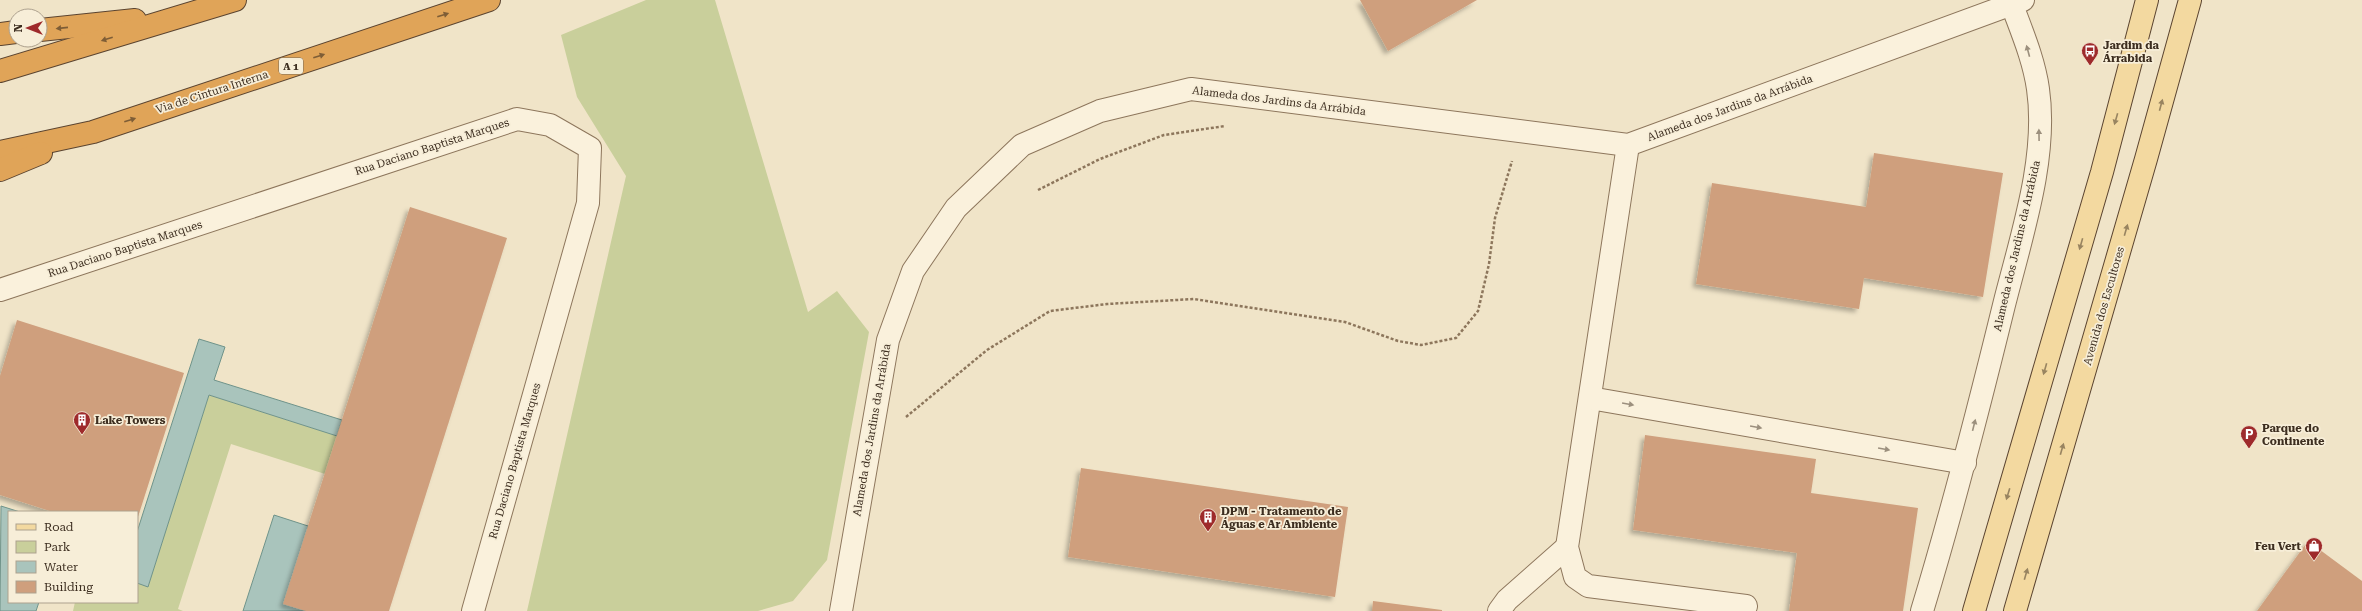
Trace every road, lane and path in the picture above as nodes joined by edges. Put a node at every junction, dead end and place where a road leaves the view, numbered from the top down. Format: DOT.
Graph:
graph roads {
  1 [pos="235,0"];
  2 [pos="489,0"];
  3 [pos="2147,0"];
  4 [pos="2190,0"];
  5 [pos="2017,2"];
  6 [pos="184,15"];
  7 [pos="48,29"];
  8 [pos="0,71"];
  9 [pos="1236,95"];
  10 [pos="1520,131"];
  11 [pos="93,132"];
  12 [pos="1628,145"];
  13 [pos="0,152"];
  14 [pos="0,170"];
  15 [pos="1038,190"];
  16 [pos="0,290"];
  17 [pos="1590,398"];
  18 [pos="869,447"];
  19 [pos="1965,463"];
  20 [pos="1567,547"];
  21 [pos="1746,606"];
  22 [pos="472,611"];
  23 [pos="841,611"];
  24 [pos="1499,611"];
  25 [pos="1922,611"];
  26 [pos="1974,611"];
  27 [pos="2015,611"];
  1 -- 6 [label="highway"];
  11 -- 2 [label="highway, Via de Cintura Interna / A 1, one-way"];
  3 -- 26 [label="main road, one-way"];
  27 -- 4 [label="main road, Avenida dos Escultores, one-way"];
  5 -- 12 [label="street, Alameda dos Jardins da Arrábida"];
  19 -- 5 [label="street, Alameda dos Jardins da Arrábida, one-way"];
  6 -- 7 [label="highway, one-way"];
  6 -- 8 [label="highway, one-way"];
  9 -- 10 [label="street, Alameda dos Jardins da Arrábida"];
  9 -- 15 [label="path"];
  9 -- 18 [label="street, Alameda dos Jardins da Arrábida"];
  10 -- 12 [label="street, Alameda dos Jardins da Arrábida"];
  10 -- 18 [label="path"];
  11 -- 13 [label="highway, Via de Cintura Interna / A 1"];
  11 -- 14 [label="highway"];
  12 -- 17 [label="street"];
  16 -- 22 [label="street, Rua Daciano Baptista Marques"];
  17 -- 19 [label="street, one-way"];
  17 -- 20 [label="street"];
  18 -- 23 [label="street, Alameda dos Jardins da Arrábida"];
  19 -- 25 [label="street, Alameda dos Jardins da Arrábida"];
  20 -- 21 [label="street"];
  20 -- 24 [label="street"];
}
